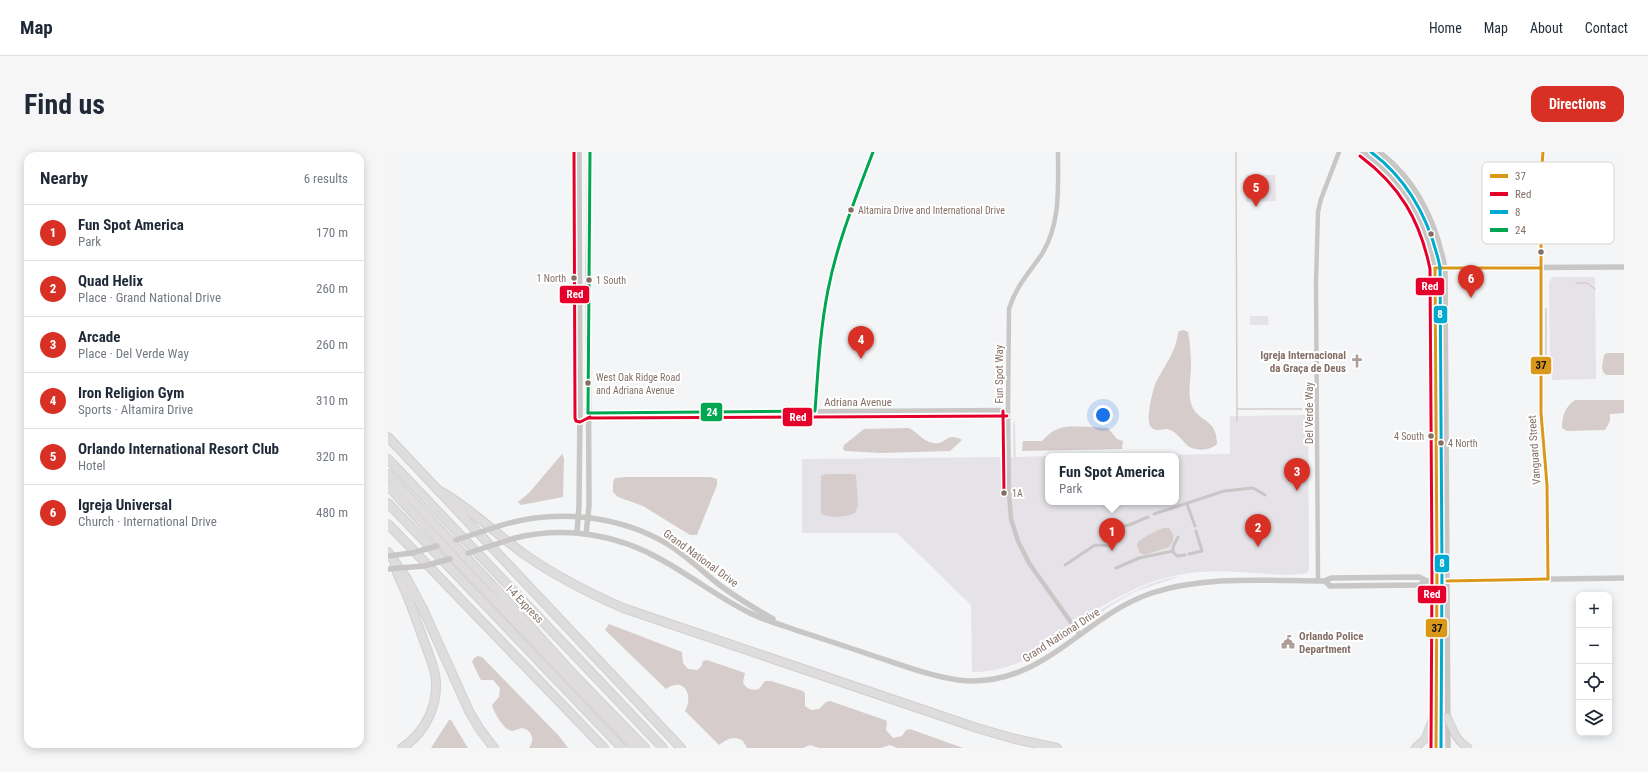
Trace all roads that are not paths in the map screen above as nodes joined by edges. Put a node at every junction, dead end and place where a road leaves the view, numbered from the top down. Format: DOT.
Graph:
graph roads {
  1 [pos="579,152"];
  2 [pos="590,152"];
  3 [pos="873,152"];
  4 [pos="1058,152"];
  5 [pos="1339,152"];
  6 [pos="1362,152"];
  7 [pos="1379,152"];
  8 [pos="1543,152"];
  9 [pos="1542,162"];
  10 [pos="1541,244"];
  11 [pos="1624,267"];
  12 [pos="1436,268"];
  13 [pos="1445,268"];
  14 [pos="1541,268"];
  15 [pos="1436,344"];
  16 [pos="1446,360"];
  17 [pos="815,411"];
  18 [pos="1008,411"];
  19 [pos="588,413"];
  20 [pos="388,437"];
  21 [pos="388,459"];
  22 [pos="1436,466"];
  23 [pos="388,474"];
  24 [pos="1446,485"];
  25 [pos="388,486"];
  26 [pos="438,490"];
  27 [pos="1265,495"];
  28 [pos="388,504"];
  29 [pos="1187,504"];
  30 [pos="1154,514"];
  31 [pos="579,517"];
  32 [pos="1148,517"];
  33 [pos="588,518"];
  34 [pos="388,524"];
  35 [pos="1195,526"];
  36 [pos="1196,531"];
  37 [pos="577,533"];
  38 [pos="586,534"];
  39 [pos="1178,538"];
  40 [pos="453,540"];
  41 [pos="440,545"];
  42 [pos="1173,551"];
  43 [pos="465,554"];
  44 [pos="1189,554"];
  45 [pos="390,555"];
  46 [pos="1185,555"];
  47 [pos="452,558"];
  48 [pos="1065,565"];
  49 [pos="1116,568"];
  50 [pos="388,569"];
  51 [pos="1624,578"];
  52 [pos="1548,579"];
  53 [pos="1318,581"];
  54 [pos="1437,581"];
  55 [pos="1447,581"];
  56 [pos="786,627"];
  57 [pos="1080,635"];
  58 [pos="1436,713"];
  59 [pos="1447,717"];
  60 [pos="402,748"];
  61 [pos="494,748"];
  62 [pos="604,748"];
  63 [pos="622,748"];
  64 [pos="636,748"];
  65 [pos="645,748"];
  66 [pos="663,748"];
  67 [pos="681,748"];
  68 [pos="1057,748"];
  69 [pos="1415,748"];
  70 [pos="1436,748"];
  71 [pos="1448,748"];
  72 [pos="1468,748"];
  1 -- 31 [label="street"];
  2 -- 19 [label="street"];
  3 -- 17 [label="street"];
  4 -- 18 [label="street, Fun Spot Way"];
  5 -- 53 [label="street, Del Verde Way"];
  6 -- 12 [label="street"];
  7 -- 13 [label="street"];
  8 -- 9 [label="street, Vanguard Street"];
  10 -- 14 [label="street, Vanguard Street"];
  11 -- 14 [label="street"];
  12 -- 13 [label="street"];
  12 -- 15 [label="street"];
  13 -- 14 [label="street"];
  13 -- 16 [label="street"];
  14 -- 52 [label="street, Vanguard Street"];
  15 -- 16 [label="street"];
  15 -- 22 [label="street"];
  16 -- 24 [label="street"];
  17 -- 18 [label="street, Adriana Avenue"];
  17 -- 19 [label="street, Adriana Avenue"];
  18 -- 57 [label="street, Fun Spot Way"];
  19 -- 33 [label="street"];
  20 -- 26 [label="highway"];
  21 -- 66 [label="highway, I-4 Express"];
  22 -- 24 [label="street"];
  22 -- 54 [label="street"];
  23 -- 40 [label="highway"];
  24 -- 55 [label="street"];
  25 -- 41 [label="highway"];
  26 -- 67 [label="highway"];
  26 -- 68 [label="highway"];
  27 -- 29 [label="street"];
  28 -- 63 [label="highway"];
  29 -- 30 [label="street"];
  29 -- 35 [label="street"];
  31 -- 33 [label="street, Grand National Drive"];
  31 -- 37 [label="street"];
  31 -- 40 [label="street, Grand National Drive, bridge"];
  32 -- 48 [label="street"];
  33 -- 38 [label="street"];
  33 -- 56 [label="street, Grand National Drive"];
  34 -- 62 [label="highway"];
  36 -- 44 [label="street"];
  37 -- 38 [label="street, Grand National Drive"];
  37 -- 43 [label="street, Grand National Drive, bridge"];
  38 -- 56 [label="street, Grand National Drive"];
  39 -- 42 [label="street"];
  40 -- 41 [label="street, Grand National Drive"];
  40 -- 43 [label="highway"];
  41 -- 45 [label="street, Grand National Drive, bridge"];
  41 -- 47 [label="highway"];
  42 -- 46 [label="street"];
  42 -- 49 [label="street"];
  43 -- 47 [label="street, Grand National Drive"];
  43 -- 65 [label="highway"];
  45 -- 60 [label="highway"];
  45 -- 61 [label="highway"];
  47 -- 50 [label="street, Grand National Drive, bridge"];
  47 -- 64 [label="highway"];
  51 -- 52 [label="street, Grand National Drive"];
  52 -- 55 [label="street, Grand National Drive"];
  53 -- 54 [label="street, Grand National Drive"];
  53 -- 57 [label="street, Grand National Drive"];
  54 -- 55 [label="street, Grand National Drive"];
  54 -- 58 [label="street"];
  55 -- 59 [label="street"];
  56 -- 57 [label="street, Grand National Drive"];
  58 -- 69 [label="main road"];
  58 -- 70 [label="street"];
  59 -- 71 [label="street"];
  59 -- 72 [label="main road"];
}
